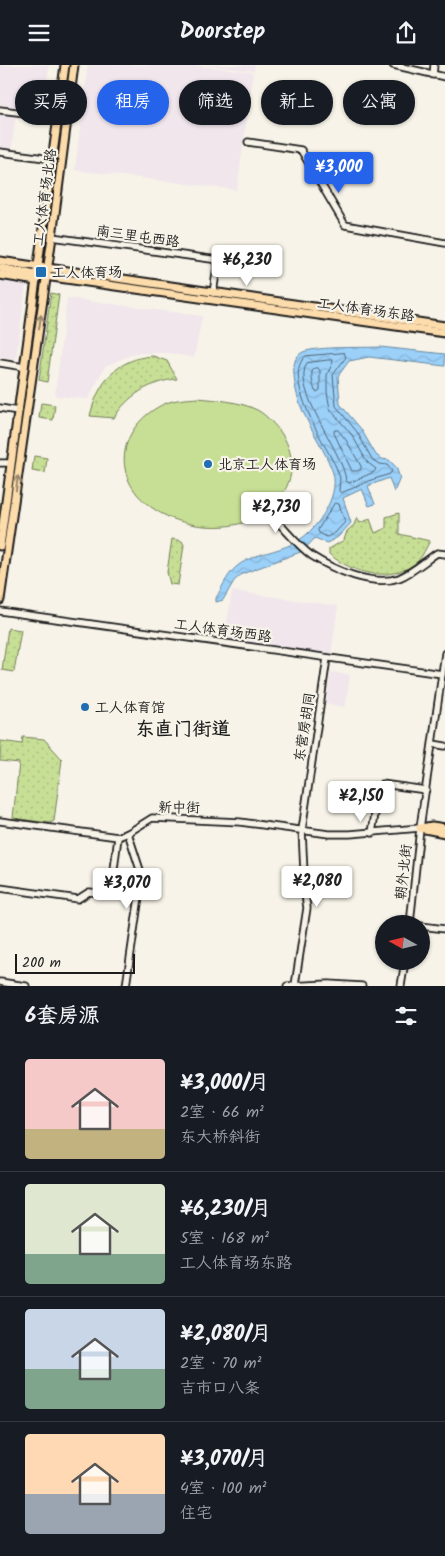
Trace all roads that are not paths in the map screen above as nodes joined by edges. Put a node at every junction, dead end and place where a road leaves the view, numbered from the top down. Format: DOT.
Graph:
graph roads {
  1 [pos="66,65"];
  2 [pos="74,65"];
  3 [pos="393,65"];
  4 [pos="434,65"];
  5 [pos="432,75"];
  6 [pos="445,77"];
  7 [pos="64,80"];
  8 [pos="0,111"];
  9 [pos="15,113"];
  10 [pos="57,125"];
  11 [pos="248,142"];
  12 [pos="0,152"];
  13 [pos="52,159"];
  14 [pos="52,237"];
  15 [pos="445,243"];
  16 [pos="0,261"];
  17 [pos="0,268"];
  18 [pos="46,273"];
  19 [pos="36,274"];
  20 [pos="0,275"];
  21 [pos="213,293"];
  22 [pos="445,326"];
  23 [pos="445,333"];
  24 [pos="0,363"];
  25 [pos="24,367"];
  26 [pos="0,408"];
  27 [pos="18,411"];
  28 [pos="0,463"];
  29 [pos="7,463"];
  30 [pos="274,518"];
  31 [pos="0,546"];
  32 [pos="445,554"];
  33 [pos="0,601"];
  34 [pos="0,611"];
  35 [pos="445,653"];
  36 [pos="328,658"];
  37 [pos="442,674"];
  38 [pos="433,744"];
  39 [pos="445,746"];
  40 [pos="426,790"];
  41 [pos="0,821"];
  42 [pos="420,828"];
  43 [pos="445,828"];
  44 [pos="302,830"];
  45 [pos="128,833"];
  46 [pos="372,833"];
  47 [pos="445,833"];
  48 [pos="118,837"];
  49 [pos="0,888"];
  50 [pos="411,915"];
  51 [pos="430,927"];
  52 [pos="445,929"];
  53 [pos="404,970"];
  54 [pos="0,983"];
  55 [pos="296,985"];
  56 [pos="26,986"];
  57 [pos="126,986"];
  58 [pos="287,986"];
  59 [pos="362,986"];
  60 [pos="401,986"];
  1 -- 7 [label="main road, 工人体育场北路"];
  2 -- 14 [label="main road, 工人体育场北路"];
  3 -- 5 [label="street"];
  4 -- 5 [label="street"];
  5 -- 6 [label="street"];
  8 -- 9 [label="street"];
  10 -- 13 [label="main road, 工人体育场北路"];
  11 -- 15 [label="street"];
  12 -- 13 [label="street"];
  13 -- 19 [label="main road, 工人体育场北路"];
  14 -- 18 [label="main road, 工人体育场北路"];
  14 -- 21 [label="street, 南三里屯西路"];
  16 -- 19 [label="main road"];
  17 -- 19 [label="main road"];
  18 -- 19 [label="main road"];
  18 -- 21 [label="main road, 工人体育场东路"];
  18 -- 23 [label="main road, 工人体育场东路"];
  33 -- 18 [label="main road, 工人体育场北路, one-way"];
  19 -- 20 [label="main road"];
  19 -- 25 [label="main road, 工人体育场北路"];
  21 -- 22 [label="main road, 工人体育场东路"];
  24 -- 25 [label="street"];
  25 -- 27 [label="main road, 工人体育场北路"];
  26 -- 27 [label="street"];
  27 -- 31 [label="main road, 工人体育场北路"];
  28 -- 29 [label="street"];
  30 -- 32 [label="street"];
  34 -- 36 [label="street, 工人体育场西路"];
  35 -- 37 [label="street, 朝外北街"];
  36 -- 37 [label="street, 工人体育场西路"];
  36 -- 44 [label="street, 东营房胡同"];
  37 -- 38 [label="street, 朝外北街"];
  38 -- 39 [label="street"];
  38 -- 40 [label="street, 朝外北街"];
  40 -- 42 [label="street, 朝外北街"];
  40 -- 46 [label="street"];
  41 -- 48 [label="street, 新中街"];
  42 -- 43 [label="main road"];
  42 -- 46 [label="street, 新中街"];
  42 -- 47 [label="main road"];
  42 -- 50 [label="street, 朝外北街"];
  44 -- 45 [label="street, 新中街"];
  44 -- 46 [label="street, 新中街"];
  44 -- 55 [label="street, 东营房胡同"];
  45 -- 48 [label="street, 新中街"];
  45 -- 57 [label="street"];
  48 -- 49 [label="street"];
  51 -- 52 [label="street"];
  53 -- 60 [label="street"];
  54 -- 56 [label="street"];
  55 -- 58 [label="street"];
  55 -- 59 [label="street"];
}
